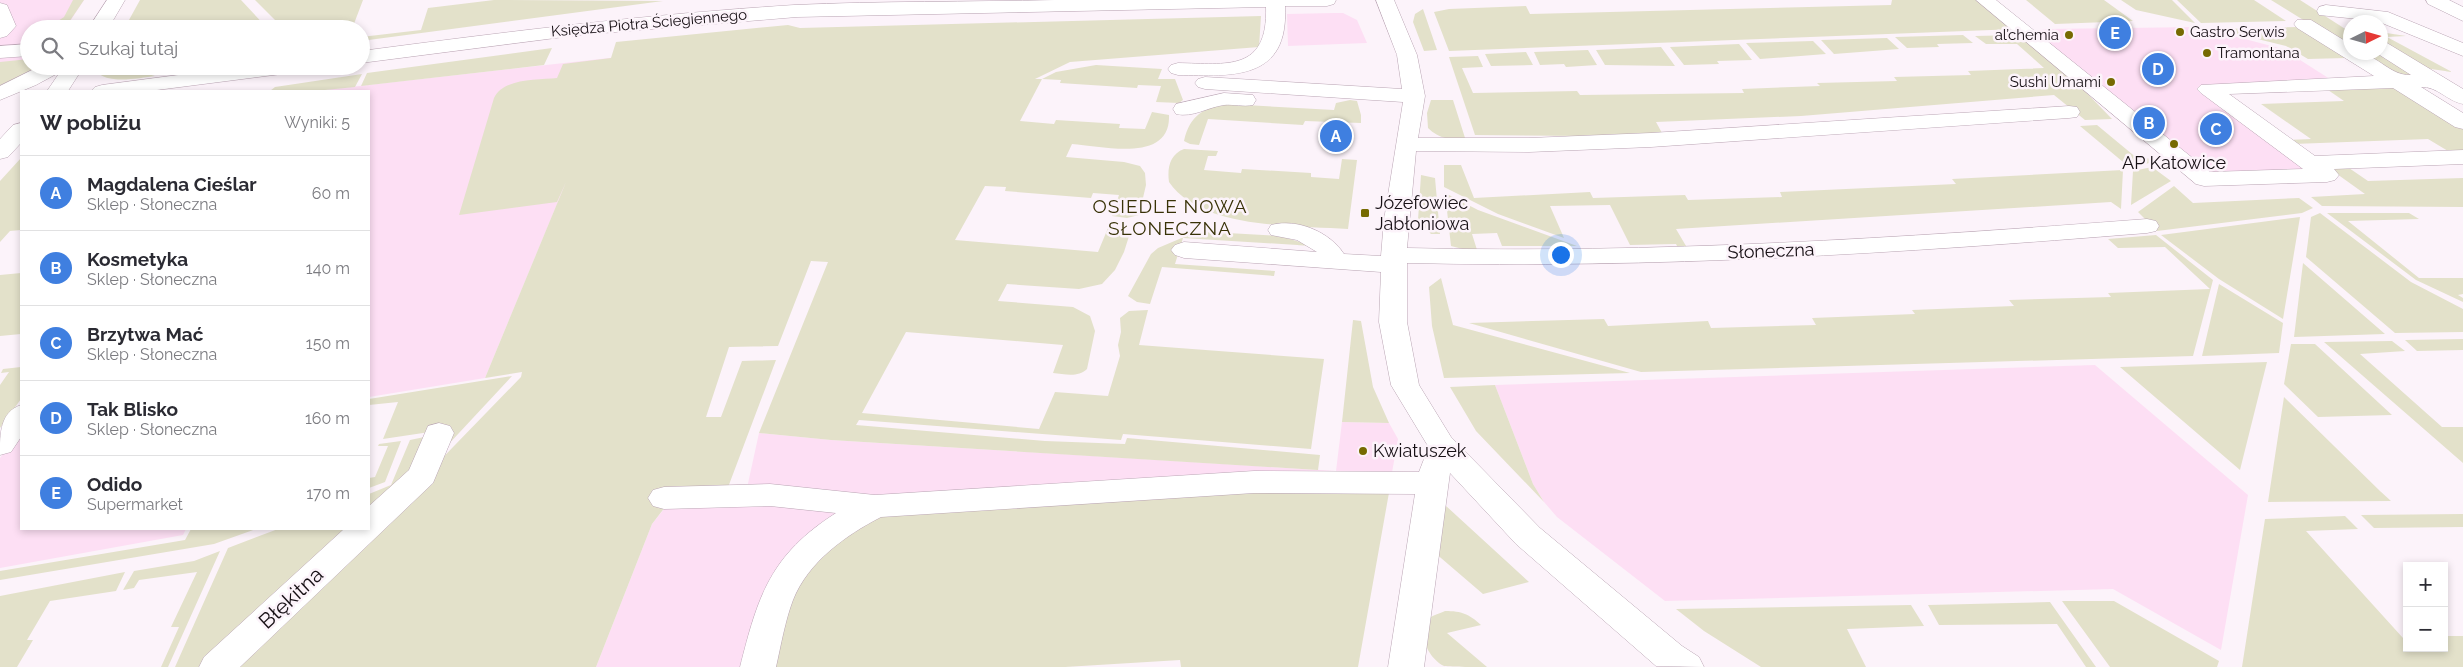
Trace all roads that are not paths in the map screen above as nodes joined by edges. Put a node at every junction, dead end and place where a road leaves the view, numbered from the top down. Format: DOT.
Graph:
graph roads {
  1 [pos="116,0"];
  2 [pos="1327,0"];
  3 [pos="1385,0"];
  4 [pos="1985,0"];
  5 [pos="2308,0"];
  6 [pos="2435,0"];
  7 [pos="1274,1"];
  8 [pos="723,8"];
  9 [pos="0,9"];
  10 [pos="2326,11"];
  11 [pos="2463,16"];
  12 [pos="104,20"];
  13 [pos="2343,22"];
  14 [pos="2304,24"];
  15 [pos="0,32"];
  16 [pos="2463,50"];
  17 [pos="20,51"];
  18 [pos="0,52"];
  19 [pos="2388,52"];
  20 [pos="370,56"];
  21 [pos="1178,69"];
  22 [pos="40,75"];
  23 [pos="68,75"];
  24 [pos="228,75"];
  25 [pos="265,75"];
  26 [pos="2434,80"];
  27 [pos="2397,81"];
  28 [pos="1205,83"];
  29 [pos="59,90"];
  30 [pos="110,90"];
  31 [pos="256,90"];
  32 [pos="1329,91"];
  33 [pos="0,94"];
  34 [pos="1414,96"];
  35 [pos="2463,98"];
  36 [pos="20,101"];
  37 [pos="0,103"];
  38 [pos="1184,109"];
  39 [pos="2069,112"];
  40 [pos="2463,122"];
  41 [pos="20,131"];
  42 [pos="1406,144"];
  43 [pos="0,152"];
  44 [pos="2463,157"];
  45 [pos="2310,162"];
  46 [pos="2147,226"];
  47 [pos="1280,230"];
  48 [pos="1184,250"];
  49 [pos="1394,260"];
  50 [pos="1336,261"];
  51 [pos="20,416"];
  52 [pos="439,433"];
  53 [pos="1440,444"];
  54 [pos="0,445"];
  55 [pos="1432,483"];
  56 [pos="664,498"];
  57 [pos="875,506"];
  58 [pos="370,524"];
  59 [pos="363,530"];
  60 [pos="217,667"];
  61 [pos="758,667"];
  62 [pos="1406,667"];
  63 [pos="1686,667"];
  1 -- 12 [label="street"];
  2 -- 7 [label="street, Księdza Piotra Ściegiennego"];
  3 -- 34 [label="street"];
  4 -- 45 [label="street"];
  5 -- 10 [label="street"];
  6 -- 11 [label="street"];
  7 -- 8 [label="street, Księdza Piotra Ściegiennego"];
  7 -- 21 [label="street"];
  8 -- 20 [label="street, Księdza Piotra Ściegiennego"];
  9 -- 15 [label="street"];
  10 -- 13 [label="street"];
  10 -- 16 [label="street"];
  14 -- 27 [label="street"];
  17 -- 18 [label="street"];
  19 -- 26 [label="street"];
  22 -- 33 [label="street"];
  23 -- 29 [label="street"];
  24 -- 30 [label="street"];
  25 -- 31 [label="street"];
  26 -- 27 [label="street"];
  26 -- 35 [label="street"];
  27 -- 40 [label="street"];
  27 -- 45 [label="street"];
  28 -- 32 [label="street"];
  32 -- 34 [label="street"];
  32 -- 38 [label="street"];
  34 -- 42 [label="street"];
  36 -- 37 [label="street"];
  39 -- 42 [label="street"];
  41 -- 43 [label="street"];
  42 -- 49 [label="street"];
  44 -- 45 [label="street"];
  46 -- 49 [label="street, Słoneczna"];
  47 -- 50 [label="street"];
  48 -- 50 [label="street, Słoneczna"];
  49 -- 50 [label="street, Słoneczna"];
  49 -- 53 [label="street"];
  51 -- 54 [label="street"];
  52 -- 58 [label="street"];
  53 -- 55 [label="street"];
  53 -- 63 [label="street"];
  55 -- 57 [label="street"];
  55 -- 62 [label="street"];
  56 -- 57 [label="street"];
  57 -- 61 [label="street"];
  59 -- 60 [label="street, Błękitna"];
}
